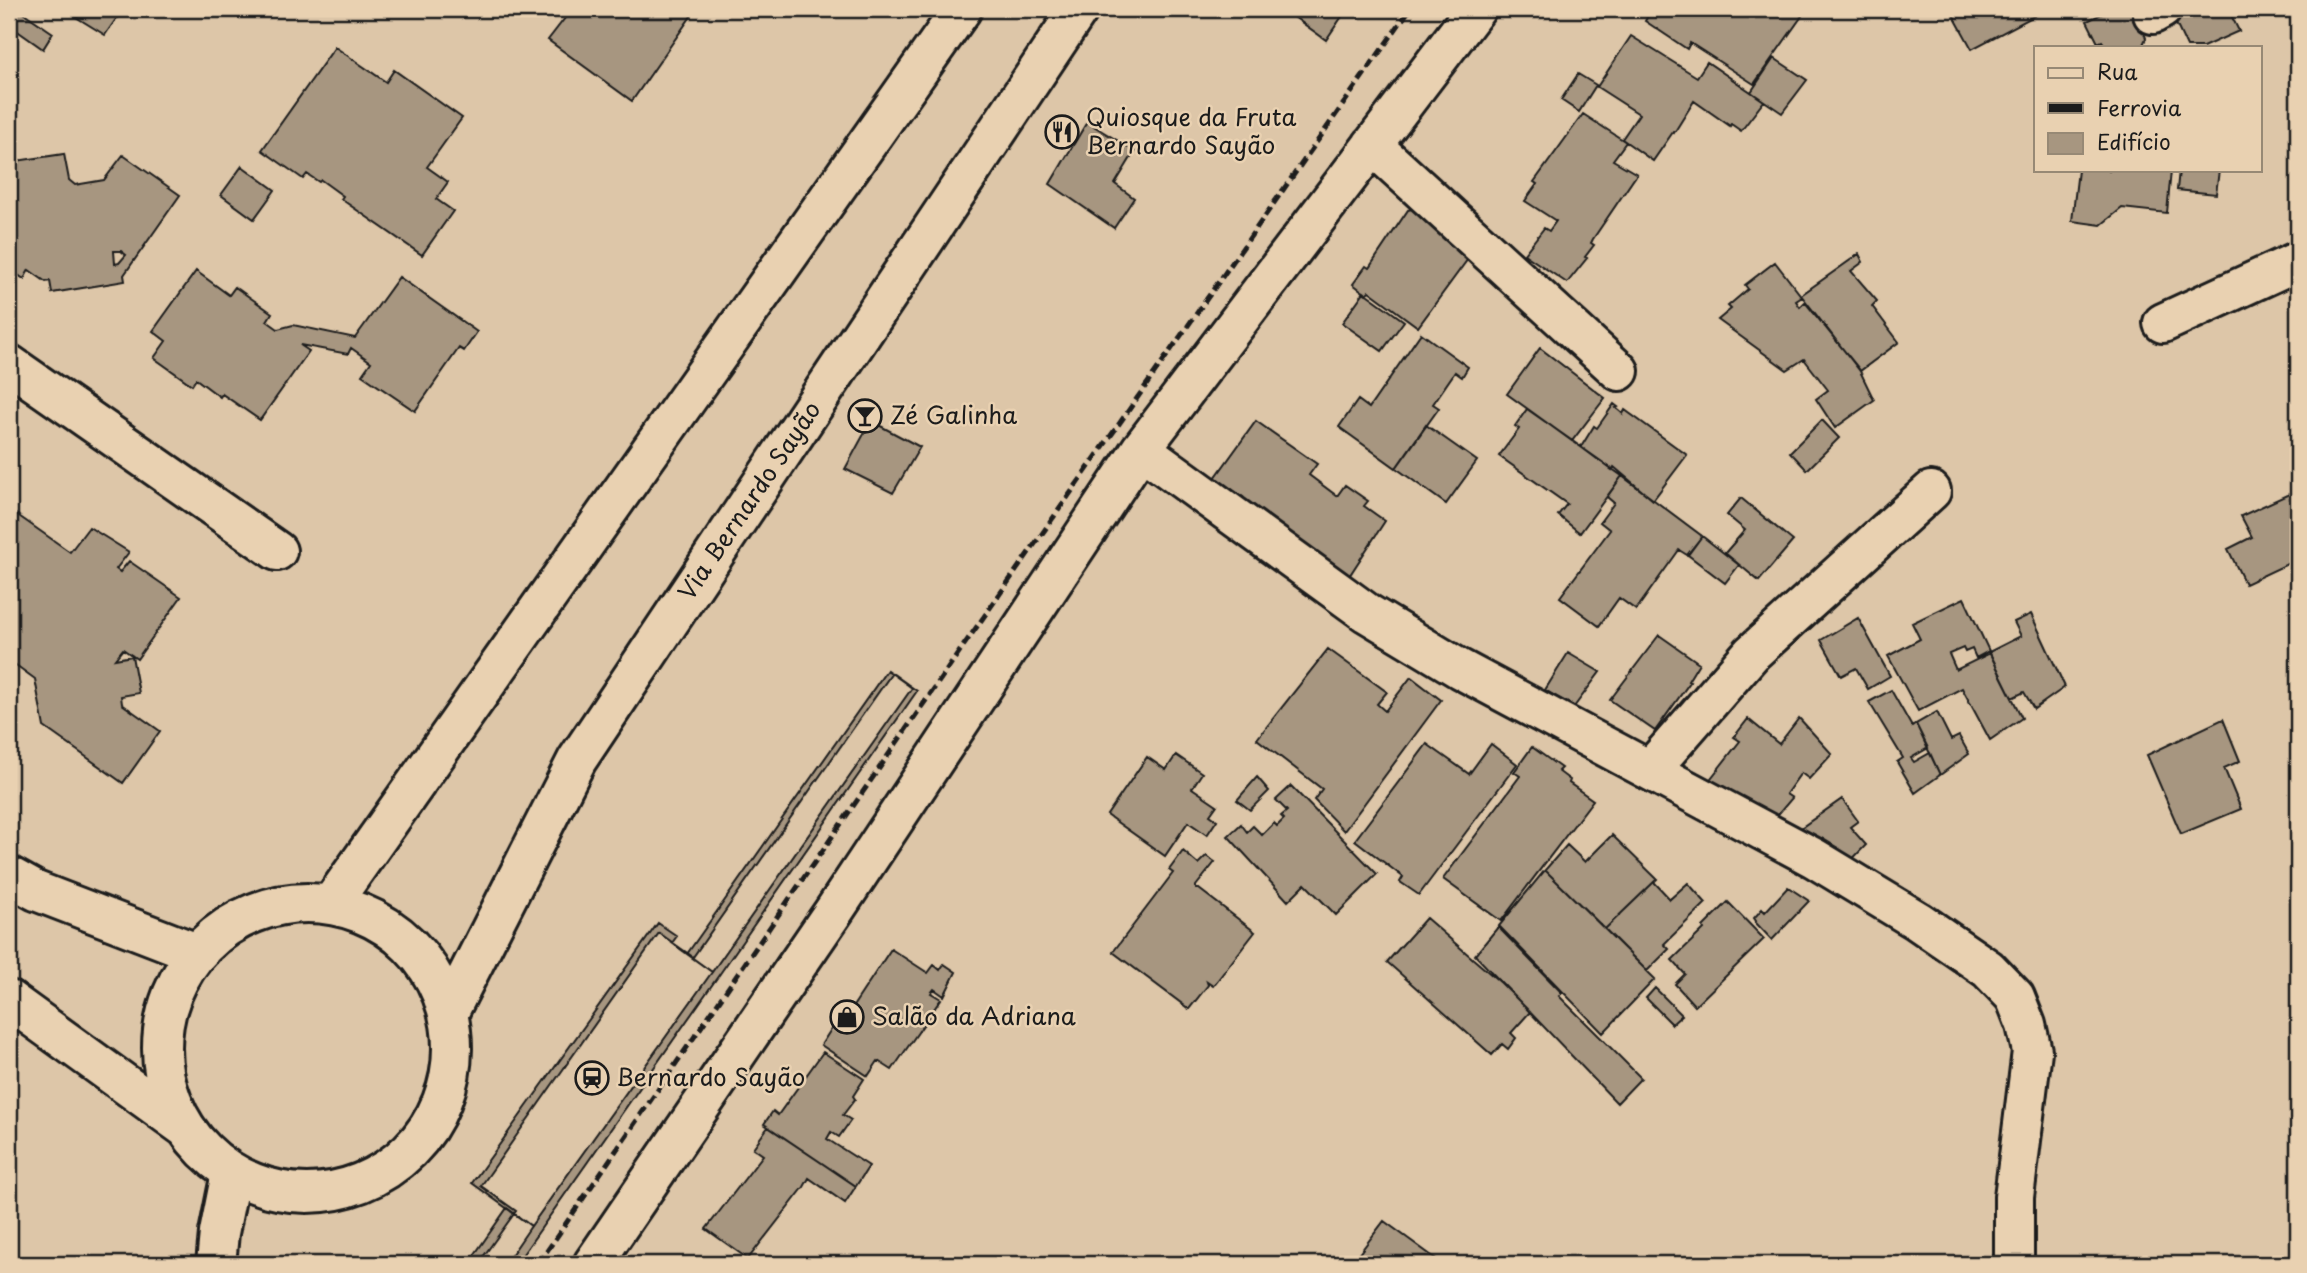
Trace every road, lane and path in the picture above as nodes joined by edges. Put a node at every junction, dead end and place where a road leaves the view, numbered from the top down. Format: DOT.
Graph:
graph roads {
  1 [pos="962,9"];
  2 [pos="1079,9"];
  3 [pos="1476,9"];
  4 [pos="1372,145"];
  5 [pos="2298,261"];
  6 [pos="2163,323"];
  7 [pos="9,365"];
  8 [pos="1619,371"];
  9 [pos="1141,449"];
  10 [pos="1931,491"];
  11 [pos="277,551"];
  12 [pos="1650,769"];
  13 [pos="9,876"];
  14 [pos="333,901"];
  15 [pos="194,952"];
  16 [pos="9,1000"];
  17 [pos="450,1010"];
  18 [pos="183,1126"];
  19 [pos="231,1173"];
  20 [pos="216,1264"];
  21 [pos="593,1264"];
  22 [pos="2014,1264"];
  1 -- 14 [label="street"];
  2 -- 17 [label="street, Via Bernardo Sayão"];
  3 -- 4 [label="street"];
  4 -- 8 [label="street"];
  4 -- 9 [label="street"];
  5 -- 6 [label="street"];
  7 -- 11 [label="street"];
  9 -- 12 [label="street"];
  9 -- 21 [label="street"];
  10 -- 12 [label="street"];
  12 -- 22 [label="street"];
  13 -- 15 [label="street"];
  14 -- 15 [label="street"];
  14 -- 17 [label="street"];
  15 -- 18 [label="street"];
  16 -- 18 [label="street"];
  17 -- 19 [label="street"];
  18 -- 19 [label="street"];
  19 -- 20 [label="street"];
}
